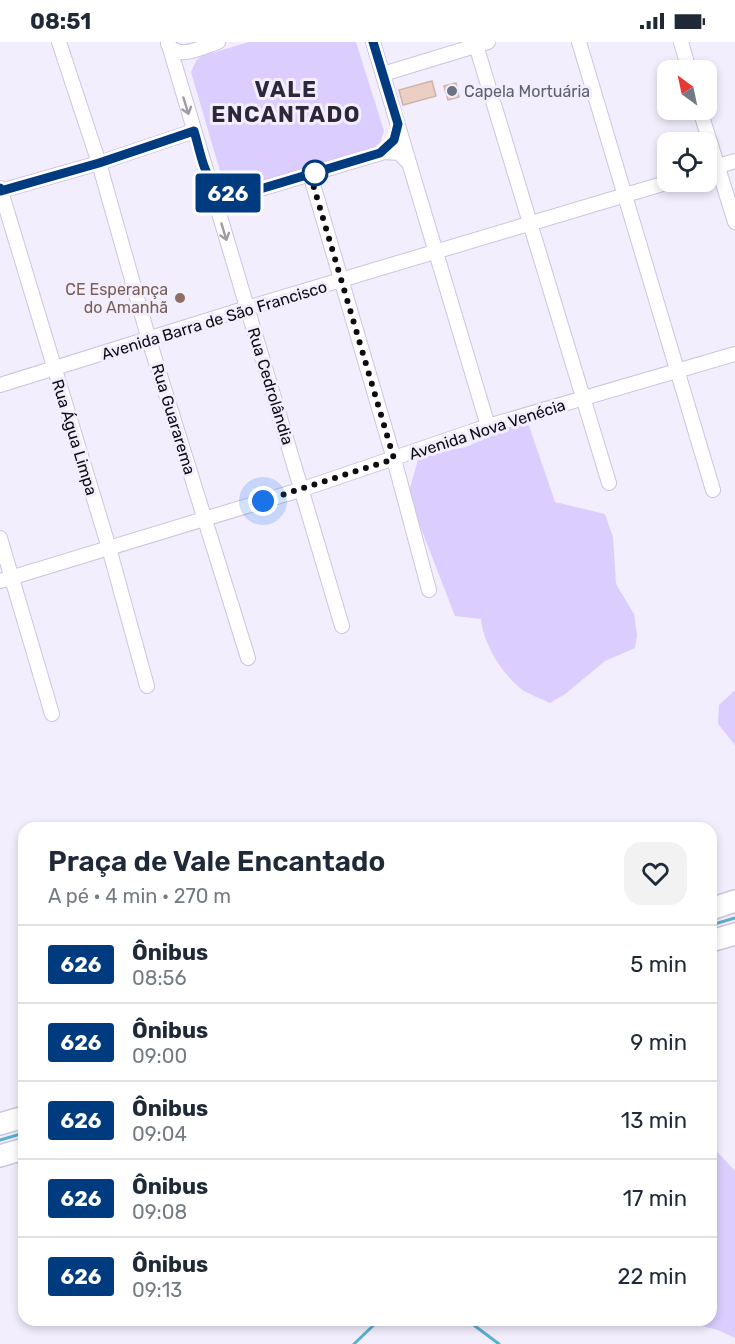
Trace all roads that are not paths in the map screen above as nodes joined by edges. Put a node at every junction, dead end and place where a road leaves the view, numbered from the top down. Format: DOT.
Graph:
graph roads {
  1 [pos="60,42"];
  2 [pos="168,42"];
  3 [pos="218,42"];
  4 [pos="373,42"];
  5 [pos="579,42"];
  6 [pos="681,42"];
  7 [pos="480,43"];
  8 [pos="197,49"];
  9 [pos="686,60"];
  10 [pos="382,74"];
  11 [pos="179,80"];
  12 [pos="398,124"];
  13 [pos="194,131"];
  14 [pos="374,155"];
  15 [pos="735,161"];
  16 [pos="99,163"];
  17 [pos="717,166"];
  18 [pos="411,167"];
  19 [pos="310,174"];
  20 [pos="207,176"];
  21 [pos="717,180"];
  22 [pos="657,186"];
  23 [pos="0,190"];
  24 [pos="625,195"];
  25 [pos="735,222"];
  26 [pos="530,224"];
  27 [pos="436,252"];
  28 [pos="342,280"];
  29 [pos="247,308"];
  30 [pos="148,340"];
  31 [pos="735,354"];
  32 [pos="55,369"];
  33 [pos="678,370"];
  34 [pos="0,385"];
  35 [pos="583,398"];
  36 [pos="488,426"];
  37 [pos="394,459"];
  38 [pos="609,483"];
  39 [pos="303,489"];
  40 [pos="713,490"];
  41 [pos="205,519"];
  42 [pos="0,538"];
  43 [pos="109,548"];
  44 [pos="6,579"];
  45 [pos="429,590"];
  46 [pos="342,626"];
  47 [pos="248,658"];
  48 [pos="147,686"];
  49 [pos="52,714"];
  50 [pos="735,901"];
  51 [pos="717,907"];
  52 [pos="735,934"];
  53 [pos="717,939"];
  54 [pos="18,1119"];
  55 [pos="0,1124"];
  56 [pos="18,1151"];
  57 [pos="0,1156"];
  1 -- 16 [label="street, Rua Guararema"];
  2 -- 8 [label="street"];
  2 -- 11 [label="street, Rua Cedrolândia"];
  3 -- 8 [label="street"];
  4 -- 10 [label="street"];
  5 -- 24 [label="street"];
  6 -- 9 [label="street"];
  7 -- 10 [label="street"];
  7 -- 26 [label="street"];
  8 -- 11 [label="street"];
  10 -- 12 [label="street"];
  11 -- 13 [label="street, Rua Cedrolândia, one-way"];
  12 -- 14 [label="street"];
  12 -- 18 [label="street"];
  13 -- 16 [label="street"];
  13 -- 20 [label="street, Rua Cedrolândia"];
  14 -- 18 [label="street"];
  14 -- 19 [label="street"];
  15 -- 17 [label="street"];
  16 -- 23 [label="street"];
  16 -- 30 [label="street, Rua Guararema"];
  18 -- 27 [label="street"];
  19 -- 20 [label="street"];
  19 -- 28 [label="street"];
  20 -- 29 [label="street, Rua Cedrolândia, one-way"];
  21 -- 25 [label="street"];
  22 -- 24 [label="street, Avenida Barra de São Francisco"];
  23 -- 32 [label="street, Rua Água Limpa"];
  24 -- 26 [label="street, Avenida Barra de São Francisco"];
  24 -- 33 [label="street"];
  26 -- 27 [label="street, Avenida Barra de São Francisco"];
  26 -- 35 [label="street"];
  27 -- 28 [label="street, Avenida Barra de São Francisco"];
  27 -- 36 [label="street"];
  28 -- 29 [label="street, Avenida Barra de São Francisco"];
  28 -- 37 [label="street"];
  29 -- 30 [label="street, Avenida Barra de São Francisco"];
  29 -- 39 [label="street, Rua Cedrolândia"];
  30 -- 32 [label="street, Avenida Barra de São Francisco"];
  30 -- 41 [label="street, Rua Guararema"];
  31 -- 33 [label="street, Avenida Nova Venécia"];
  32 -- 34 [label="street, Avenida Barra de São Francisco"];
  32 -- 43 [label="street, Rua Água Limpa"];
  33 -- 35 [label="street, Avenida Nova Venécia"];
  33 -- 40 [label="street"];
  35 -- 36 [label="street, Avenida Nova Venécia"];
  35 -- 38 [label="street"];
  36 -- 37 [label="street, Avenida Nova Venécia"];
  37 -- 39 [label="street, Avenida Nova Venécia"];
  37 -- 45 [label="street"];
  39 -- 41 [label="street, Avenida Nova Venécia"];
  39 -- 46 [label="street, Rua Cedrolândia"];
  41 -- 43 [label="street, Avenida Nova Venécia"];
  41 -- 47 [label="street, Rua Guararema"];
  42 -- 44 [label="street"];
  43 -- 44 [label="street, Avenida Nova Venécia"];
  43 -- 48 [label="street, Rua Água Limpa"];
  44 -- 49 [label="street"];
  50 -- 51 [label="main road"];
  52 -- 53 [label="main road"];
  54 -- 55 [label="main road"];
  56 -- 57 [label="main road"];
}
